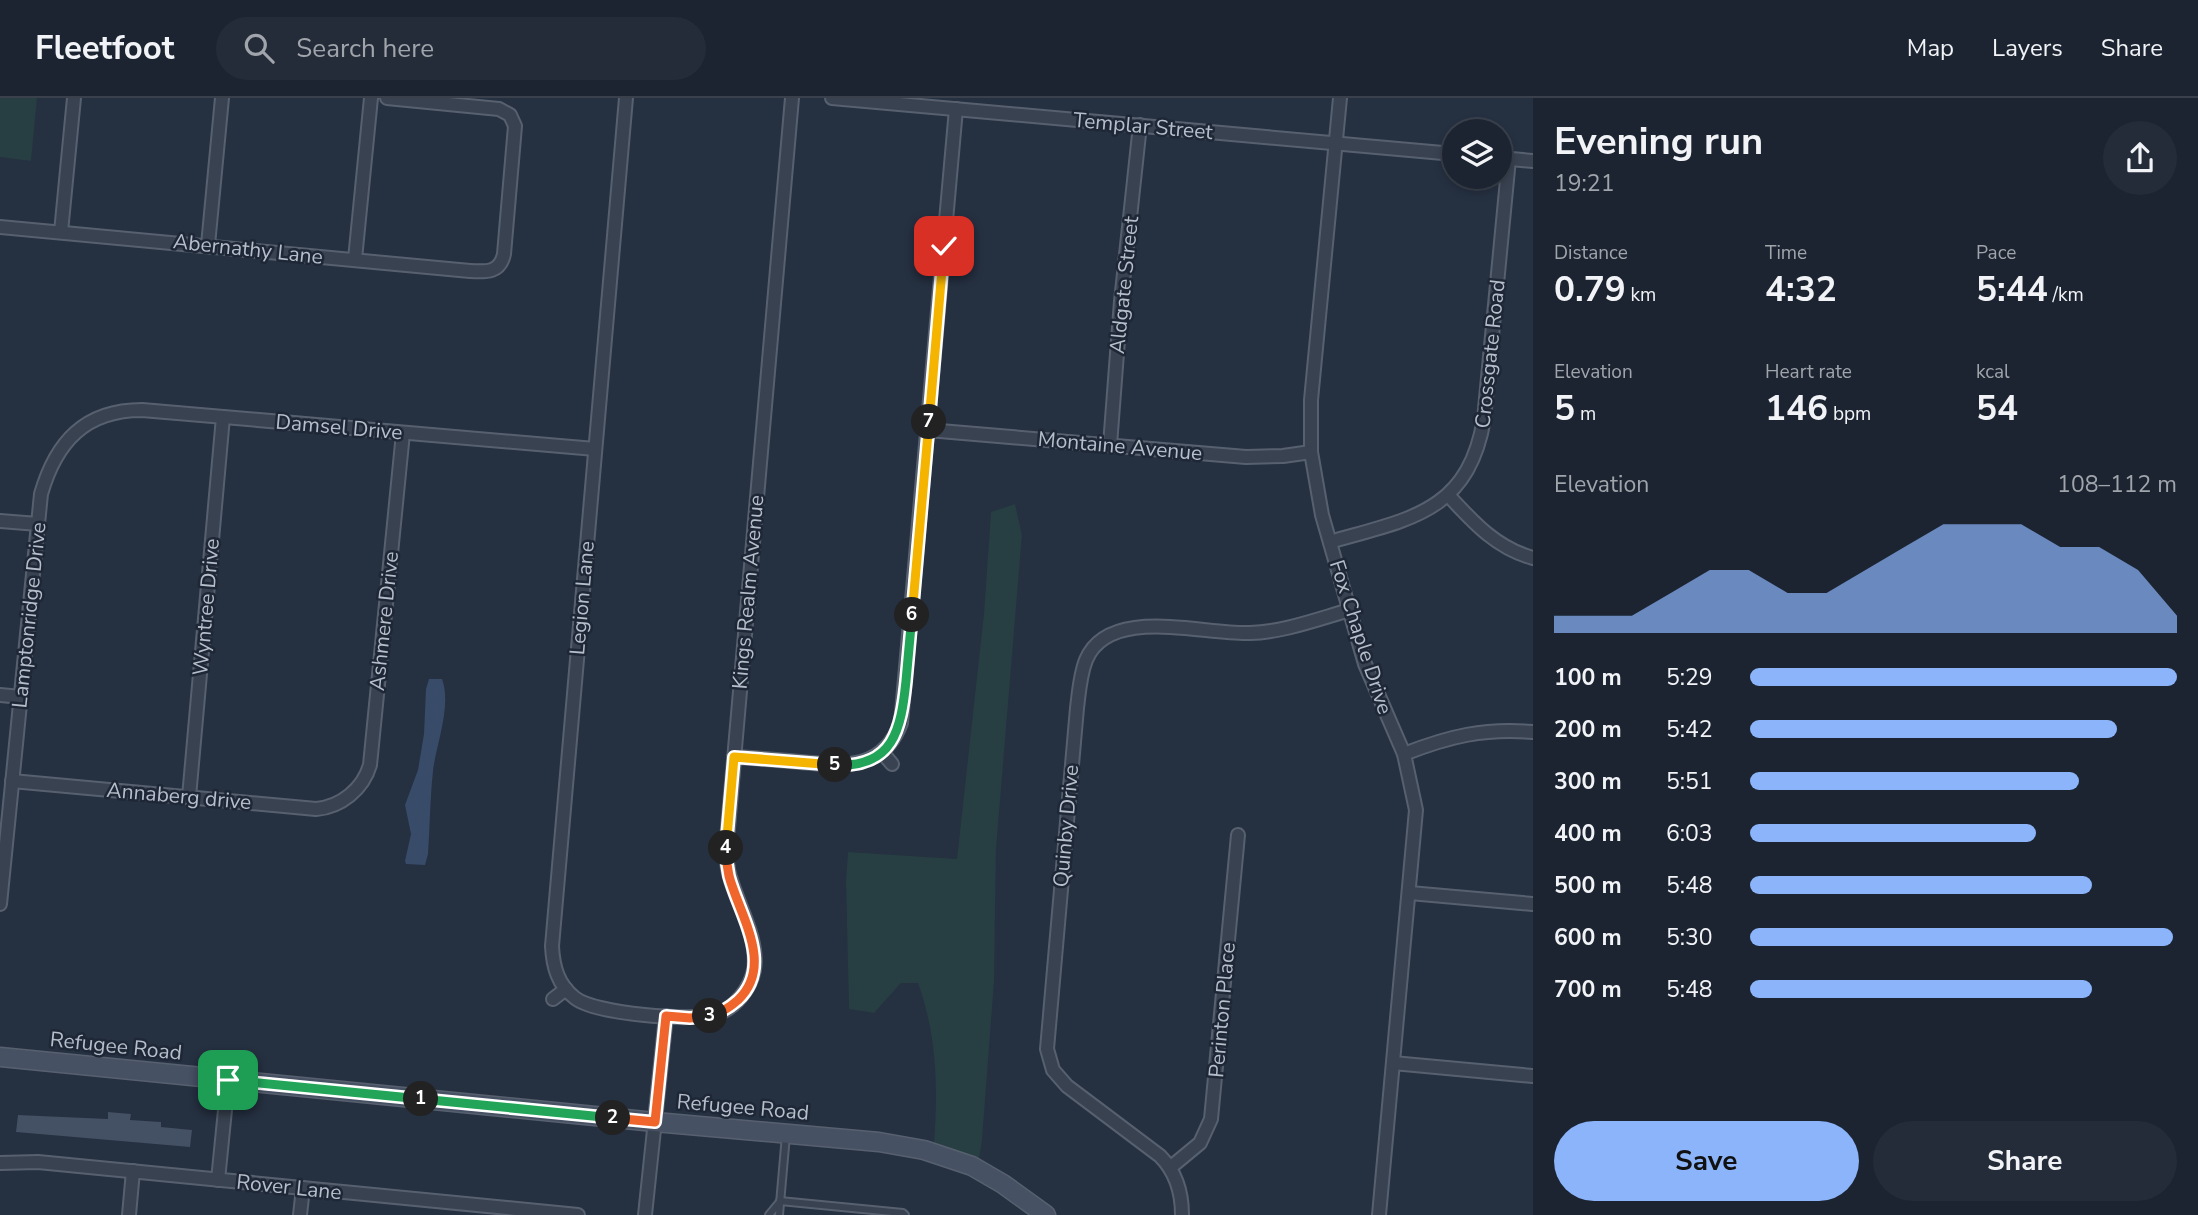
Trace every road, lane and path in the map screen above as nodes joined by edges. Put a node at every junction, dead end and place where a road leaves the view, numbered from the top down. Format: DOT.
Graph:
graph roads {
  1 [pos="74,98"];
  2 [pos="222,98"];
  3 [pos="371,98"];
  4 [pos="387,98"];
  5 [pos="626,98"];
  6 [pos="792,98"];
  7 [pos="832,98"];
  8 [pos="1340,98"];
  9 [pos="956,109"];
  10 [pos="1140,125"];
  11 [pos="1336,144"];
  12 [pos="1442,153"];
  13 [pos="1512,160"];
  14 [pos="1533,161"];
  15 [pos="1502,189"];
  16 [pos="0,227"];
  17 [pos="61,232"];
  18 [pos="208,245"];
  19 [pos="355,259"];
  20 [pos="223,417"];
  21 [pos="86,424"];
  22 [pos="928,430"];
  23 [pos="403,433"];
  24 [pos="1110,445"];
  25 [pos="595,449"];
  26 [pos="1311,452"];
  27 [pos="1448,495"];
  28 [pos="0,521"];
  29 [pos="38,524"];
  30 [pos="1330,542"];
  31 [pos="1533,558"];
  32 [pos="1350,610"];
  33 [pos="0,695"];
  34 [pos="21,697"];
  35 [pos="1533,732"];
  36 [pos="882,752"];
  37 [pos="1404,754"];
  38 [pos="734,757"];
  39 [pos="892,764"];
  40 [pos="12,781"];
  41 [pos="189,797"];
  42 [pos="344,799"];
  43 [pos="1238,835"];
  44 [pos="1410,893"];
  45 [pos="0,904"];
  46 [pos="1533,904"];
  47 [pos="566,989"];
  48 [pos="553,999"];
  49 [pos="666,1016"];
  50 [pos="0,1057"];
  51 [pos="1393,1063"];
  52 [pos="1533,1076"];
  53 [pos="228,1080"];
  54 [pos="655,1122"];
  55 [pos="786,1133"];
  56 [pos="0,1163"];
  57 [pos="1171,1167"];
  58 [pos="133,1171"];
  59 [pos="218,1180"];
  60 [pos="303,1188"];
  61 [pos="780,1201"];
  62 [pos="472,1210"];
  63 [pos="129,1215"];
  64 [pos="300,1215"];
  65 [pos="578,1215"];
  66 [pos="645,1215"];
  67 [pos="769,1215"];
  68 [pos="779,1215"];
  69 [pos="905,1215"];
  70 [pos="1046,1215"];
  71 [pos="1182,1215"];
  72 [pos="1379,1215"];
  1 -- 17 [label="street"];
  2 -- 18 [label="street"];
  3 -- 19 [label="street"];
  4 -- 19 [label="street, Abernathy Lane"];
  5 -- 25 [label="street, Legion Lane"];
  6 -- 38 [label="street, Kings Realm Avenue"];
  7 -- 9 [label="street, Templar Street"];
  8 -- 11 [label="street, Fox Chaple Drive"];
  9 -- 10 [label="street, Templar Street"];
  9 -- 22 [label="street"];
  10 -- 11 [label="street, Templar Street"];
  10 -- 24 [label="street, Aldgate Street"];
  11 -- 12 [label="street, Templar Street"];
  11 -- 26 [label="street, Fox Chaple Drive"];
  13 -- 14 [label="street"];
  15 -- 27 [label="street, Crossgate Road"];
  16 -- 17 [label="street, Abernathy Lane"];
  17 -- 18 [label="street, Abernathy Lane"];
  18 -- 19 [label="street, Abernathy Lane"];
  20 -- 21 [label="street, Damsel Drive"];
  20 -- 23 [label="street, Damsel Drive"];
  20 -- 41 [label="street, Wyntree Drive"];
  21 -- 29 [label="street, Lamptonridge Drive"];
  22 -- 24 [label="street, Montaine Avenue"];
  22 -- 36 [label="street"];
  23 -- 25 [label="street, Damsel Drive"];
  23 -- 42 [label="street, Ashmere Drive"];
  24 -- 26 [label="street, Montaine Avenue"];
  25 -- 47 [label="street, Legion Lane"];
  26 -- 30 [label="street, Fox Chaple Drive"];
  27 -- 30 [label="street, Crossgate Road"];
  27 -- 31 [label="street"];
  28 -- 29 [label="street"];
  29 -- 34 [label="street, Lamptonridge Drive"];
  30 -- 32 [label="street, Fox Chaple Drive"];
  32 -- 37 [label="street, Fox Chaple Drive"];
  32 -- 57 [label="street, Quinby Drive"];
  33 -- 34 [label="street"];
  34 -- 40 [label="street, Lamptonridge Drive"];
  35 -- 37 [label="street"];
  36 -- 38 [label="street"];
  36 -- 39 [label="street"];
  37 -- 44 [label="street, Fox Chaple Drive"];
  38 -- 49 [label="street, Kings Realm Avenue"];
  40 -- 41 [label="street, Annaberg drive"];
  40 -- 45 [label="street, Lamptonridge Drive"];
  41 -- 42 [label="street, Annaberg drive"];
  43 -- 57 [label="street, Perinton Place"];
  44 -- 46 [label="street"];
  44 -- 51 [label="street, Fox Chaple Drive"];
  47 -- 48 [label="street"];
  47 -- 49 [label="street"];
  49 -- 54 [label="street"];
  50 -- 53 [label="street, Refugee Road"];
  51 -- 52 [label="street"];
  51 -- 72 [label="street, Fox Chaple Drive"];
  53 -- 54 [label="street, Refugee Road"];
  53 -- 59 [label="street"];
  54 -- 55 [label="street, Refugee Road"];
  54 -- 66 [label="street"];
  55 -- 61 [label="lane"];
  55 -- 70 [label="street, Refugee Road"];
  56 -- 58 [label="street, Rover Lane"];
  57 -- 71 [label="street"];
  58 -- 59 [label="street, Rover Lane"];
  58 -- 63 [label="street"];
  59 -- 60 [label="street, Rover Lane"];
  60 -- 62 [label="street, Rover Lane"];
  60 -- 64 [label="street"];
  61 -- 67 [label="lane"];
  61 -- 68 [label="lane"];
  61 -- 69 [label="lane"];
  62 -- 65 [label="street, Rover Lane"];
}
